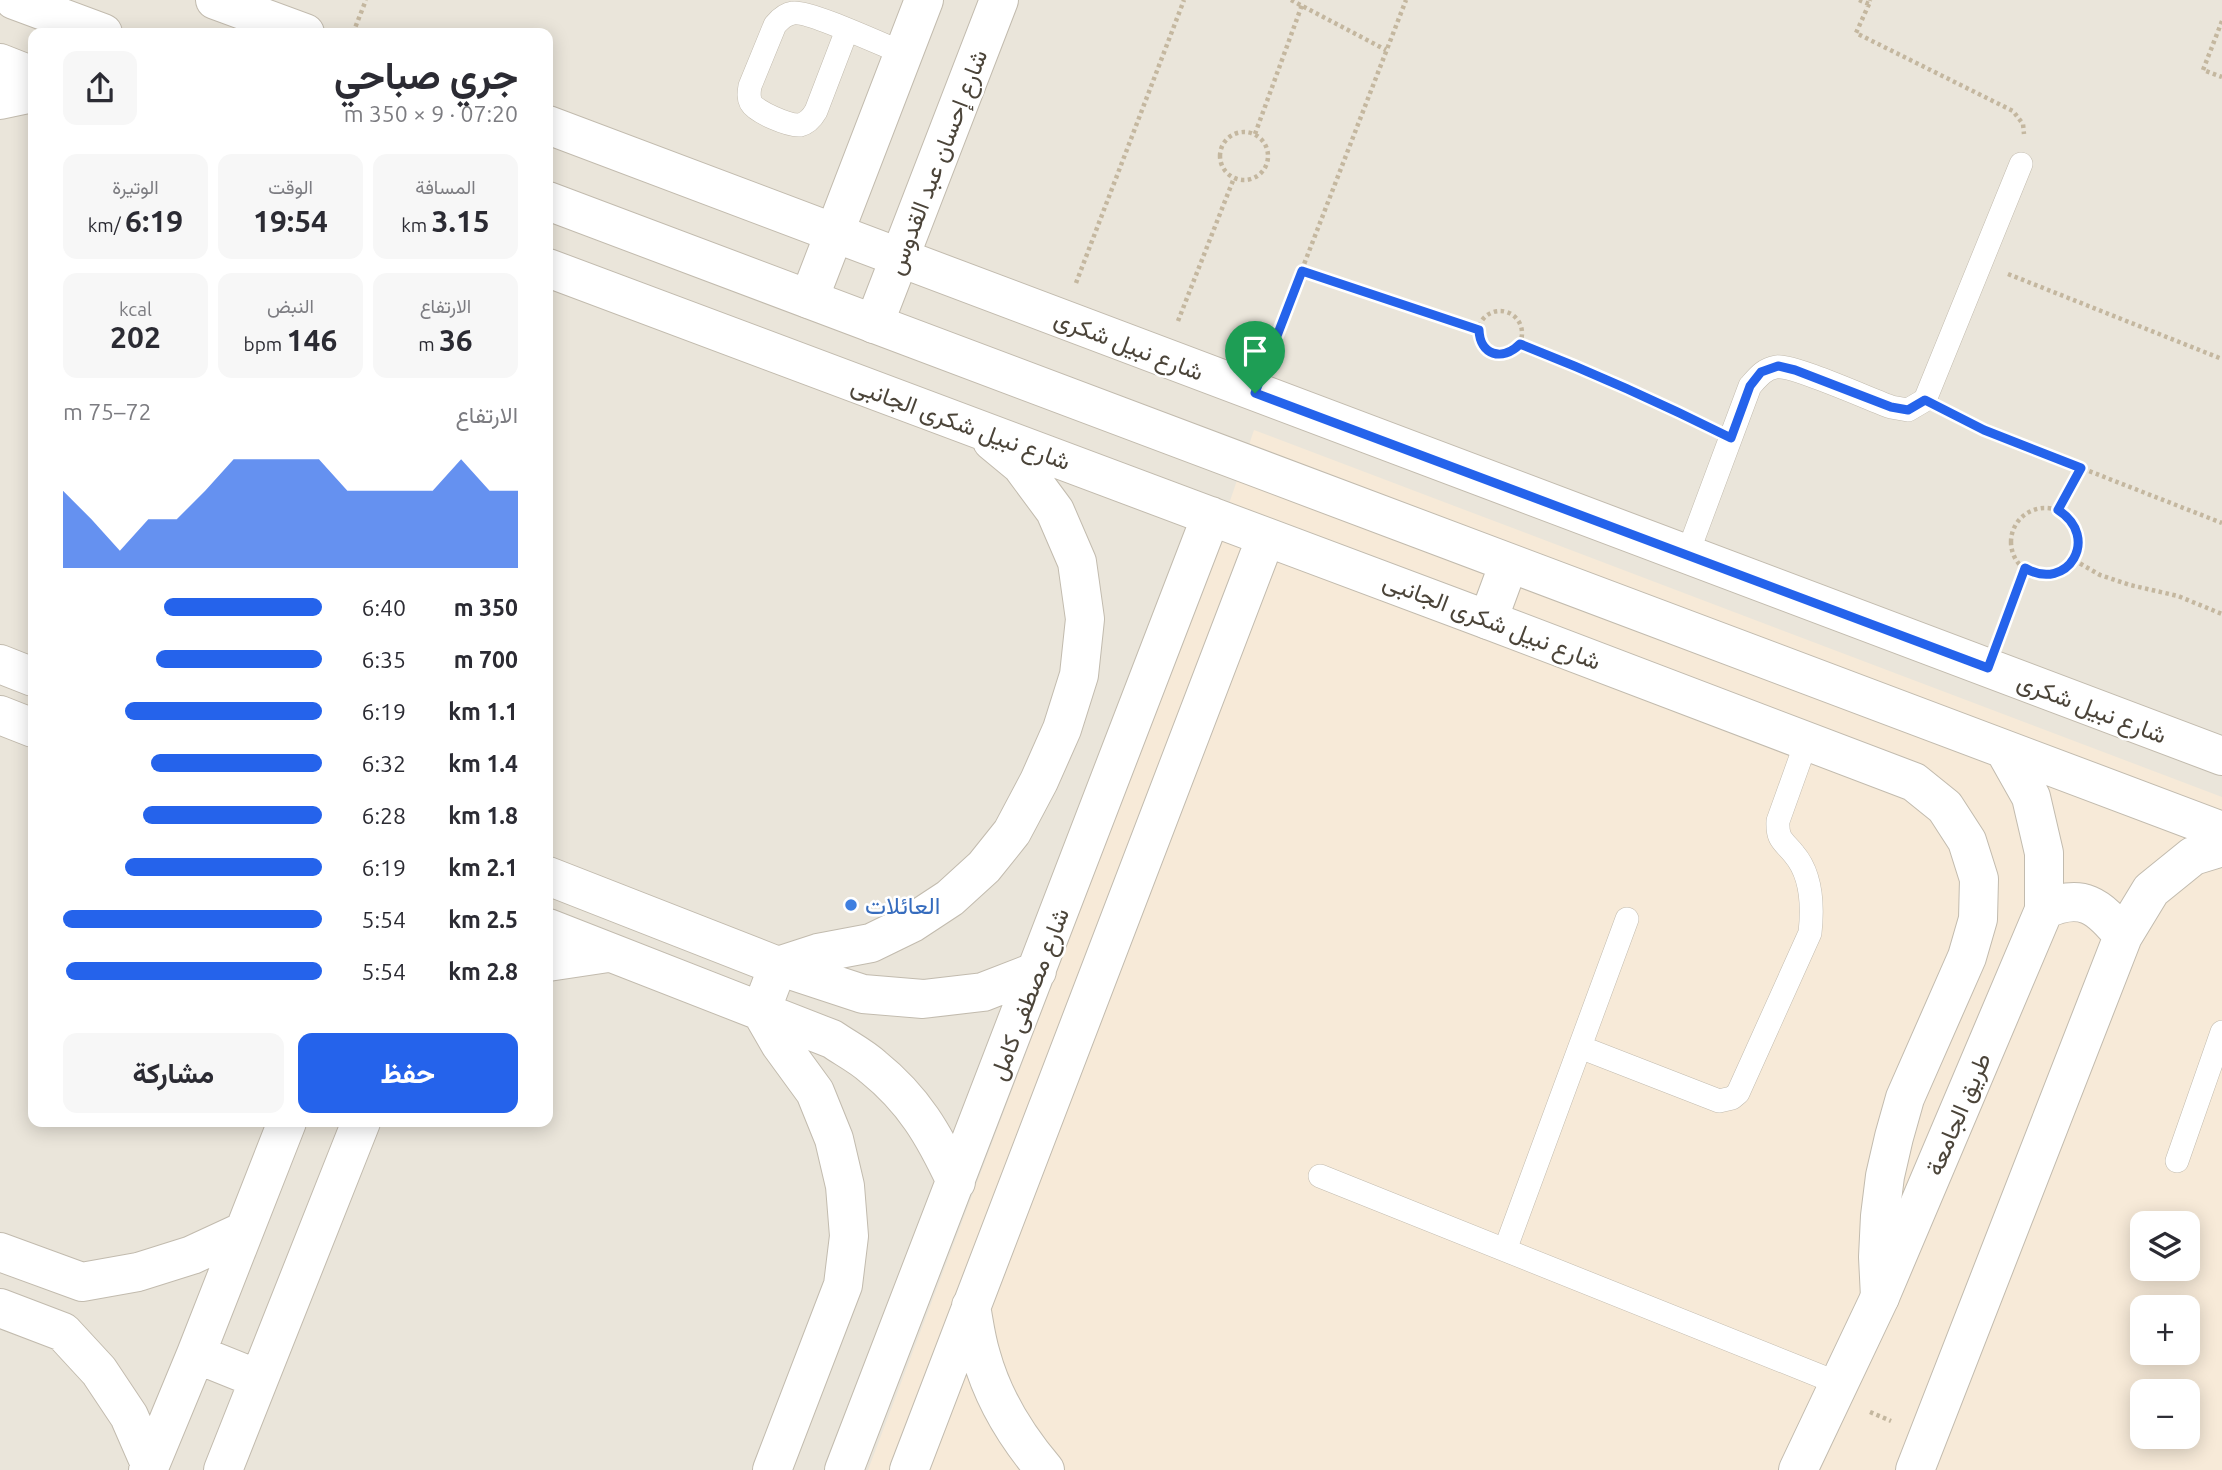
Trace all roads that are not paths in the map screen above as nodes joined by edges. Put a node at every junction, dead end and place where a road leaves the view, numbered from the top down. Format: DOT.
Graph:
graph roads {
  1 [pos="14,0"];
  2 [pos="215,0"];
  3 [pos="924,0"];
  4 [pos="999,0"];
  5 [pos="90,28"];
  6 [pos="292,28"];
  7 [pos="847,30"];
  8 [pos="903,53"];
  9 [pos="0,63"];
  10 [pos="28,74"];
  11 [pos="28,94"];
  12 [pos="0,100"];
  13 [pos="553,127"];
  14 [pos="2021,164"];
  15 [pos="553,203"];
  16 [pos="834,234"];
  17 [pos="900,259"];
  18 [pos="553,270"];
  19 [pos="809,299"];
  20 [pos="874,324"];
  21 [pos="977,429"];
  22 [pos="1211,516"];
  23 [pos="1266,537"];
  24 [pos="1687,555"];
  25 [pos="1509,563"];
  26 [pos="1488,620"];
  27 [pos="0,664"];
  28 [pos="28,675"];
  29 [pos="0,715"];
  30 [pos="28,726"];
  31 [pos="1807,740"];
  32 [pos="2004,749"];
  33 [pos="2222,757"];
  34 [pos="1105,794"];
  35 [pos="1159,814"];
  36 [pos="2222,831"];
  37 [pos="2222,846"];
  38 [pos="553,878"];
  39 [pos="2044,911"];
  40 [pos="1627,919"];
  41 [pos="553,930"];
  42 [pos="2123,936"];
  43 [pos="612,953"];
  44 [pos="553,961"];
  45 [pos="778,965"];
  46 [pos="1037,971"];
  47 [pos="761,1011"];
  48 [pos="2222,1032"];
  49 [pos="1580,1047"];
  50 [pos="285,1127"];
  51 [pos="359,1127"];
  52 [pos="2177,1161"];
  53 [pos="1320,1176"];
  54 [pos="956,1182"];
  55 [pos="244,1231"];
  56 [pos="1505,1250"];
  57 [pos="0,1252"];
  58 [pos="82,1282"];
  59 [pos="1880,1297"];
  60 [pos="971,1306"];
  61 [pos="0,1308"];
  62 [pos="63,1332"];
  63 [pos="196,1354"];
  64 [pos="258,1379"];
  65 [pos="1837,1391"];
  66 [pos="1922,1453"];
  67 [pos="149,1467"];
  68 [pos="223,1470"];
  69 [pos="772,1470"];
  70 [pos="844,1470"];
  71 [pos="909,1470"];
  72 [pos="1045,1470"];
  73 [pos="1798,1470"];
  1 -- 5 [label="street"];
  2 -- 6 [label="street"];
  3 -- 8 [label="street"];
  4 -- 17 [label="street, شارع إحسان عبد القدوس"];
  7 -- 7 [label="lane"];
  7 -- 8 [label="lane"];
  8 -- 16 [label="street"];
  9 -- 10 [label="street"];
  11 -- 12 [label="street"];
  13 -- 16 [label="street, شارع نبيل شكرى"];
  14 -- 24 [label="lane"];
  15 -- 19 [label="street"];
  16 -- 17 [label="street, شارع نبيل شكرى"];
  16 -- 19 [label="street"];
  17 -- 20 [label="street, شارع إحسان عبد القدوس"];
  17 -- 24 [label="street, شارع نبيل شكرى"];
  18 -- 21 [label="street, شارع نبيل شكرى الجانبى"];
  19 -- 20 [label="street"];
  20 -- 25 [label="street"];
  21 -- 22 [label="street, شارع نبيل شكرى الجانبى"];
  21 -- 45 [label="street"];
  22 -- 23 [label="street, شارع نبيل شكرى الجانبى"];
  22 -- 34 [label="street, شارع مصطفى كامل"];
  23 -- 26 [label="street, شارع نبيل شكرى الجانبى"];
  23 -- 35 [label="street"];
  24 -- 33 [label="street, شارع نبيل شكرى"];
  25 -- 26 [label="street"];
  25 -- 32 [label="street"];
  26 -- 31 [label="street, شارع نبيل شكرى الجانبى"];
  27 -- 28 [label="street"];
  29 -- 30 [label="street"];
  31 -- 49 [label="lane"];
  31 -- 59 [label="street, شارع نبيل شكرى الجانبى"];
  32 -- 36 [label="street"];
  32 -- 39 [label="street, طريق الجامعة"];
  34 -- 35 [label="street"];
  34 -- 46 [label="street, شارع مصطفى كامل"];
  35 -- 60 [label="street"];
  37 -- 42 [label="street"];
  38 -- 45 [label="street"];
  39 -- 42 [label="street"];
  39 -- 59 [label="street, طريق الجامعة"];
  40 -- 49 [label="lane"];
  41 -- 43 [label="street"];
  42 -- 66 [label="street"];
  43 -- 44 [label="street"];
  43 -- 47 [label="street"];
  45 -- 46 [label="street"];
  45 -- 47 [label="street"];
  46 -- 54 [label="street, شارع مصطفى كامل"];
  47 -- 54 [label="street"];
  47 -- 69 [label="street"];
  48 -- 52 [label="lane"];
  49 -- 56 [label="lane"];
  50 -- 55 [label="street"];
  51 -- 64 [label="street"];
  53 -- 56 [label="lane"];
  54 -- 70 [label="street, شارع مصطفى كامل"];
  55 -- 58 [label="street"];
  55 -- 63 [label="street"];
  56 -- 65 [label="lane"];
  57 -- 58 [label="street"];
  58 -- 62 [label="street"];
  59 -- 65 [label="street, طريق الجامعة"];
  60 -- 71 [label="street"];
  60 -- 72 [label="street"];
  61 -- 62 [label="street"];
  62 -- 67 [label="street"];
  63 -- 64 [label="street"];
  63 -- 67 [label="street"];
  64 -- 68 [label="street"];
  65 -- 73 [label="street, طريق الجامعة"];
}
